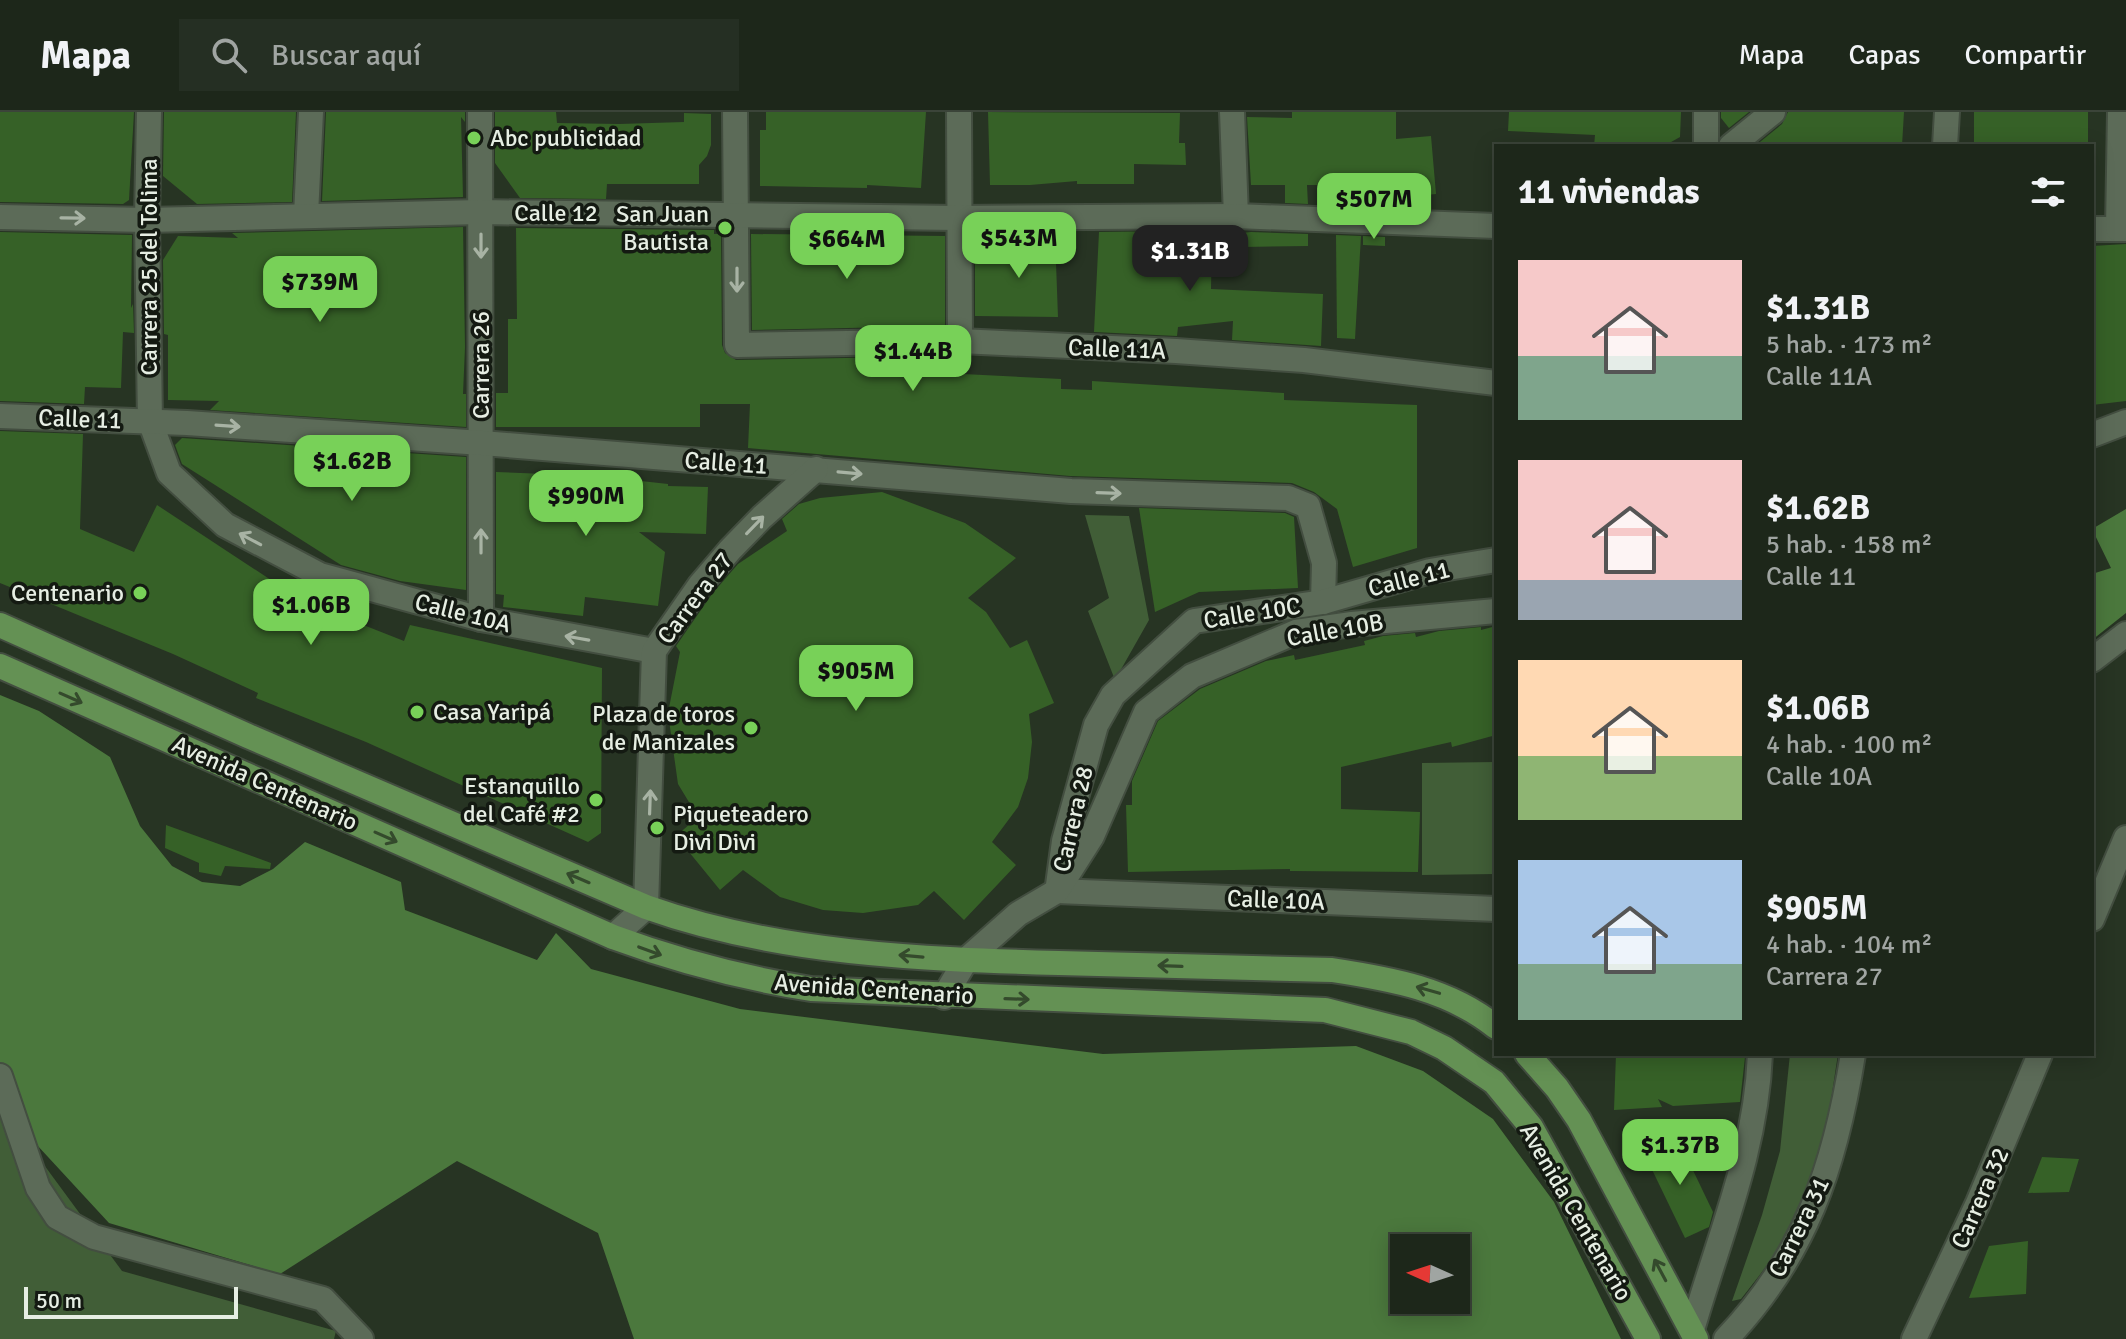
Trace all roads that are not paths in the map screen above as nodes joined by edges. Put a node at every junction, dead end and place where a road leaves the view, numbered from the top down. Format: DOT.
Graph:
graph roads {
  1 [pos="149,112"];
  2 [pos="311,112"];
  3 [pos="480,112"];
  4 [pos="735,112"];
  5 [pos="959,112"];
  6 [pos="1232,112"];
  7 [pos="1706,112"];
  8 [pos="1773,112"];
  9 [pos="1947,112"];
  10 [pos="2120,112"];
  11 [pos="1706,144"];
  12 [pos="1733,144"];
  13 [pos="1945,144"];
  14 [pos="480,212"];
  15 [pos="737,214"];
  16 [pos="306,215"];
  17 [pos="1236,216"];
  18 [pos="0,217"];
  19 [pos="958,218"];
  20 [pos="147,220"];
  21 [pos="1494,226"];
  22 [pos="2094,229"];
  23 [pos="2122,229"];
  24 [pos="960,341"];
  25 [pos="1494,383"];
  26 [pos="0,416"];
  27 [pos="150,421"];
  28 [pos="2126,422"];
  29 [pos="2094,435"];
  30 [pos="482,443"];
  31 [pos="816,469"];
  32 [pos="1494,560"];
  33 [pos="1323,602"];
  34 [pos="1494,611"];
  35 [pos="481,619"];
  36 [pos="0,625"];
  37 [pos="2126,634"];
  38 [pos="654,651"];
  39 [pos="2094,658"];
  40 [pos="0,666"];
  41 [pos="1113,695"];
  42 [pos="1146,712"];
  43 [pos="2126,838"];
  44 [pos="1057,891"];
  45 [pos="646,907"];
  46 [pos="1494,909"];
  47 [pos="2094,914"];
  48 [pos="613,937"];
  49 [pos="966,960"];
  50 [pos="944,997"];
  51 [pos="1494,1025"];
  52 [pos="1529,1056"];
  53 [pos="1760,1056"];
  54 [pos="1853,1056"];
  55 [pos="2039,1056"];
  56 [pos="0,1076"];
  57 [pos="1694,1334"];
  58 [pos="361,1339"];
  59 [pos="1648,1339"];
  60 [pos="1726,1339"];
  61 [pos="1914,1339"];
  1 -- 20 [label="street, Carrera 25 del Tolima"];
  2 -- 16 [label="street"];
  3 -- 14 [label="street, Carrera 26"];
  4 -- 15 [label="street"];
  5 -- 19 [label="street"];
  6 -- 17 [label="street"];
  7 -- 11 [label="street"];
  8 -- 12 [label="street"];
  9 -- 13 [label="street"];
  10 -- 23 [label="street"];
  14 -- 15 [label="street, Calle 12"];
  14 -- 16 [label="street, Calle 12"];
  14 -- 30 [label="street, Carrera 26, one-way"];
  15 -- 19 [label="street, Calle 12"];
  15 -- 24 [label="street, Calle 11A, one-way"];
  16 -- 20 [label="street, Calle 12"];
  17 -- 19 [label="street, Calle 12"];
  17 -- 21 [label="street, Calle 12"];
  18 -- 20 [label="street, Calle 12, one-way"];
  19 -- 24 [label="street"];
  20 -- 27 [label="street, Carrera 25 del Tolima"];
  22 -- 23 [label="street"];
  24 -- 25 [label="street, Calle 11A"];
  26 -- 27 [label="street, Calle 11"];
  27 -- 30 [label="street, Calle 11, one-way"];
  35 -- 27 [label="street, Calle 10A, one-way"];
  28 -- 29 [label="street"];
  30 -- 31 [label="street, Calle 11"];
  35 -- 30 [label="street, Carrera 26, one-way"];
  31 -- 33 [label="street, Calle 11, one-way"];
  38 -- 31 [label="street, Carrera 27, one-way"];
  32 -- 33 [label="street, Calle 11"];
  33 -- 41 [label="street, Calle 10C"];
  34 -- 42 [label="street, Calle 10B"];
  38 -- 35 [label="street, Calle 10A, one-way"];
  45 -- 36 [label="main road, Avenida Centenario, one-way"];
  37 -- 39 [label="street"];
  45 -- 38 [label="street, Carrera 27, one-way"];
  40 -- 48 [label="main road, Avenida Centenario, one-way"];
  41 -- 44 [label="street, Carrera 28"];
  42 -- 44 [label="street, Carrera 28"];
  43 -- 47 [label="street"];
  44 -- 46 [label="street, Calle 10A"];
  44 -- 49 [label="street"];
  45 -- 48 [label="street"];
  49 -- 45 [label="main road, Avenida Centenario, one-way"];
  48 -- 50 [label="main road, Avenida Centenario, one-way"];
  49 -- 50 [label="street"];
  51 -- 49 [label="main road, Avenida Centenario, one-way"];
  50 -- 59 [label="main road, Avenida Centenario, one-way"];
  57 -- 52 [label="main road, Avenida Centenario, one-way"];
  53 -- 57 [label="street"];
  54 -- 60 [label="street, Carrera 31"];
  55 -- 61 [label="street, Carrera 32"];
  56 -- 58 [label="street"];
}
